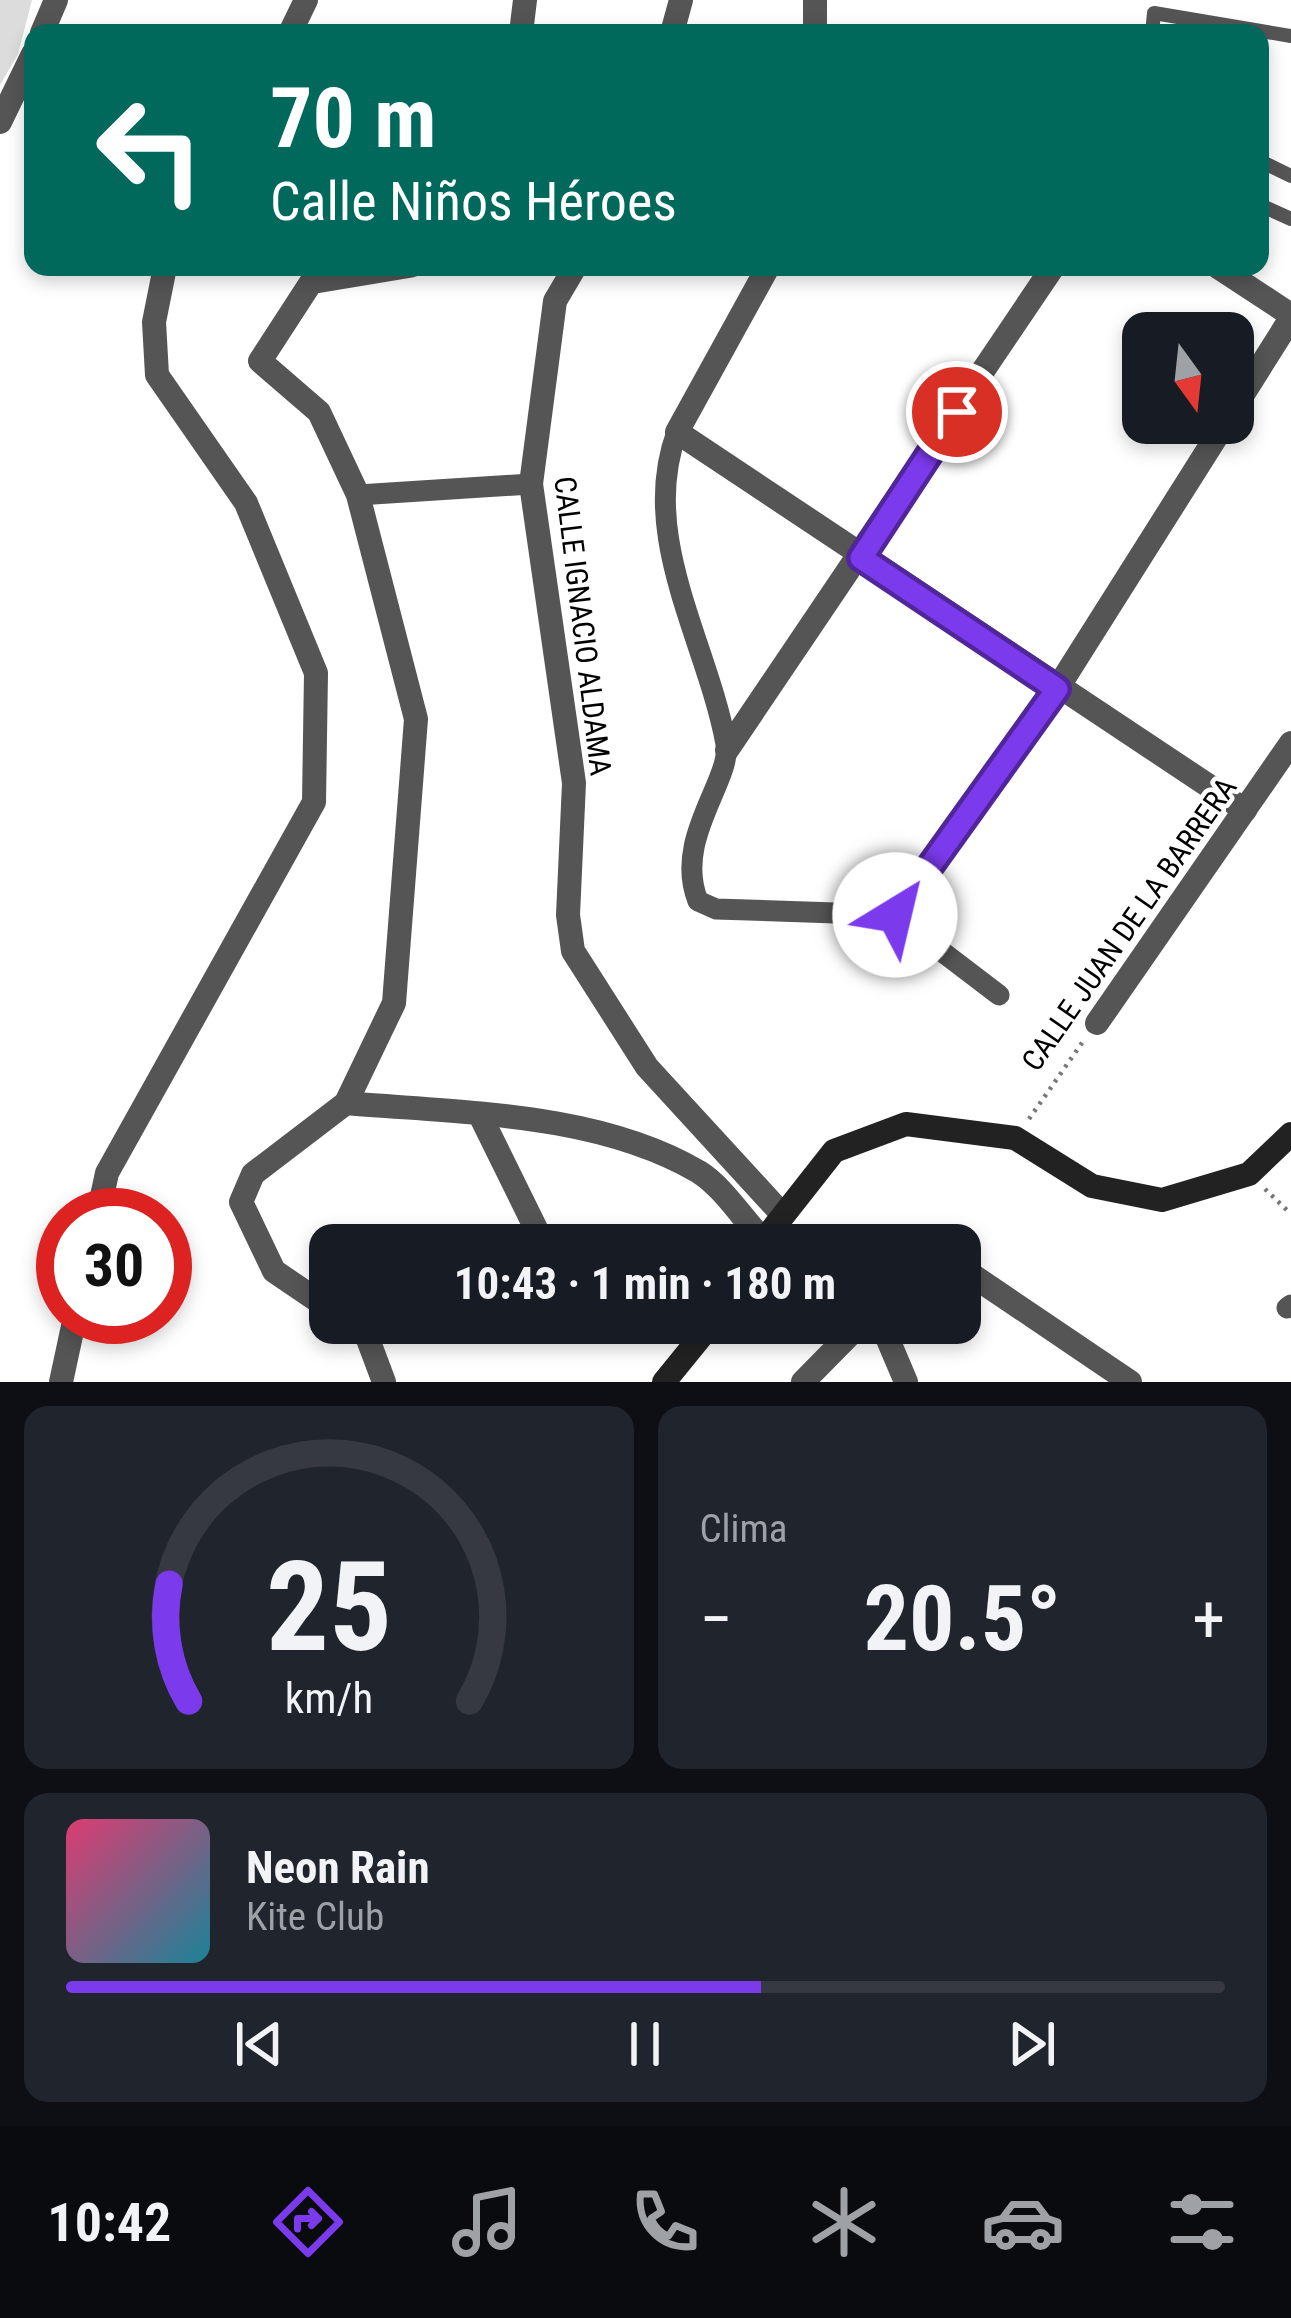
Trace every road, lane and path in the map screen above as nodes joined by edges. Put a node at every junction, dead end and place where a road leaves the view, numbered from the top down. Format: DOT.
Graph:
graph roads {
  1 [pos="1153,24"];
  2 [pos="1220,24"];
  3 [pos="24,73"];
  4 [pos="0,122"];
  5 [pos="163,276"];
  6 [pos="322,276"];
  7 [pos="358,276"];
  8 [pos="570,276"];
  9 [pos="763,276"];
  10 [pos="1047,276"];
  11 [pos="1232,276"];
  12 [pos="310,284"];
  13 [pos="1291,316"];
  14 [pos="1254,376"];
  15 [pos="677,432"];
  16 [pos="1212,444"];
  17 [pos="531,484"];
  18 [pos="358,495"];
  19 [pos="861,558"];
  20 [pos="1057,689"];
  21 [pos="1291,743"];
  22 [pos="728,750"];
  23 [pos="1245,810"];
  24 [pos="895,915"];
  25 [pos="999,994"];
  26 [pos="1097,1023"];
  27 [pos="346,1103"];
  28 [pos="479,1115"];
  29 [pos="1291,1134"];
  30 [pos="1015,1138"];
  31 [pos="1249,1174"];
  32 [pos="104,1188"];
  33 [pos="781,1214"];
  34 [pos="1291,1214"];
  35 [pos="534,1224"];
  36 [pos="745,1224"];
  37 [pos="774,1224"];
  38 [pos="981,1281"];
  39 [pos="309,1295"];
  40 [pos="69,1344"];
  41 [pos="370,1344"];
  42 [pos="695,1344"];
  43 [pos="840,1344"];
  44 [pos="890,1344"];
  45 [pos="61,1382"];
  46 [pos="384,1382"];
  47 [pos="664,1382"];
  48 [pos="803,1382"];
  49 [pos="906,1382"];
  50 [pos="1130,1382"];
  1 -- 2 [label="lane"];
  3 -- 4 [label="street"];
  5 -- 32 [label="street"];
  6 -- 12 [label="street"];
  7 -- 12 [label="street"];
  8 -- 17 [label="street, CALLE IGNACIO ALDAMA"];
  9 -- 15 [label="street"];
  10 -- 19 [label="street"];
  11 -- 13 [label="street"];
  12 -- 18 [label="street"];
  13 -- 14 [label="street"];
  15 -- 19 [label="street"];
  15 -- 22 [label="street"];
  16 -- 20 [label="street"];
  17 -- 18 [label="street"];
  17 -- 33 [label="street, CALLE IGNACIO ALDAMA"];
  18 -- 27 [label="street"];
  19 -- 20 [label="street"];
  19 -- 22 [label="street"];
  20 -- 23 [label="street"];
  20 -- 24 [label="street"];
  21 -- 23 [label="street, CALLE JUAN DE LA BARRERA"];
  22 -- 24 [label="street"];
  23 -- 26 [label="street, CALLE JUAN DE LA BARRERA"];
  24 -- 25 [label="street"];
  26 -- 30 [label="path, CALLE JUAN DE LA BARRERA"];
  27 -- 28 [label="street"];
  27 -- 39 [label="street"];
  28 -- 35 [label="street"];
  28 -- 36 [label="street"];
  29 -- 31 [label="main road"];
  30 -- 31 [label="main road"];
  30 -- 33 [label="main road"];
  31 -- 34 [label="path"];
  33 -- 37 [label="main road"];
  38 -- 50 [label="street"];
  40 -- 45 [label="street"];
  41 -- 46 [label="street"];
  42 -- 47 [label="main road"];
  43 -- 48 [label="street"];
  44 -- 49 [label="street"];
}
